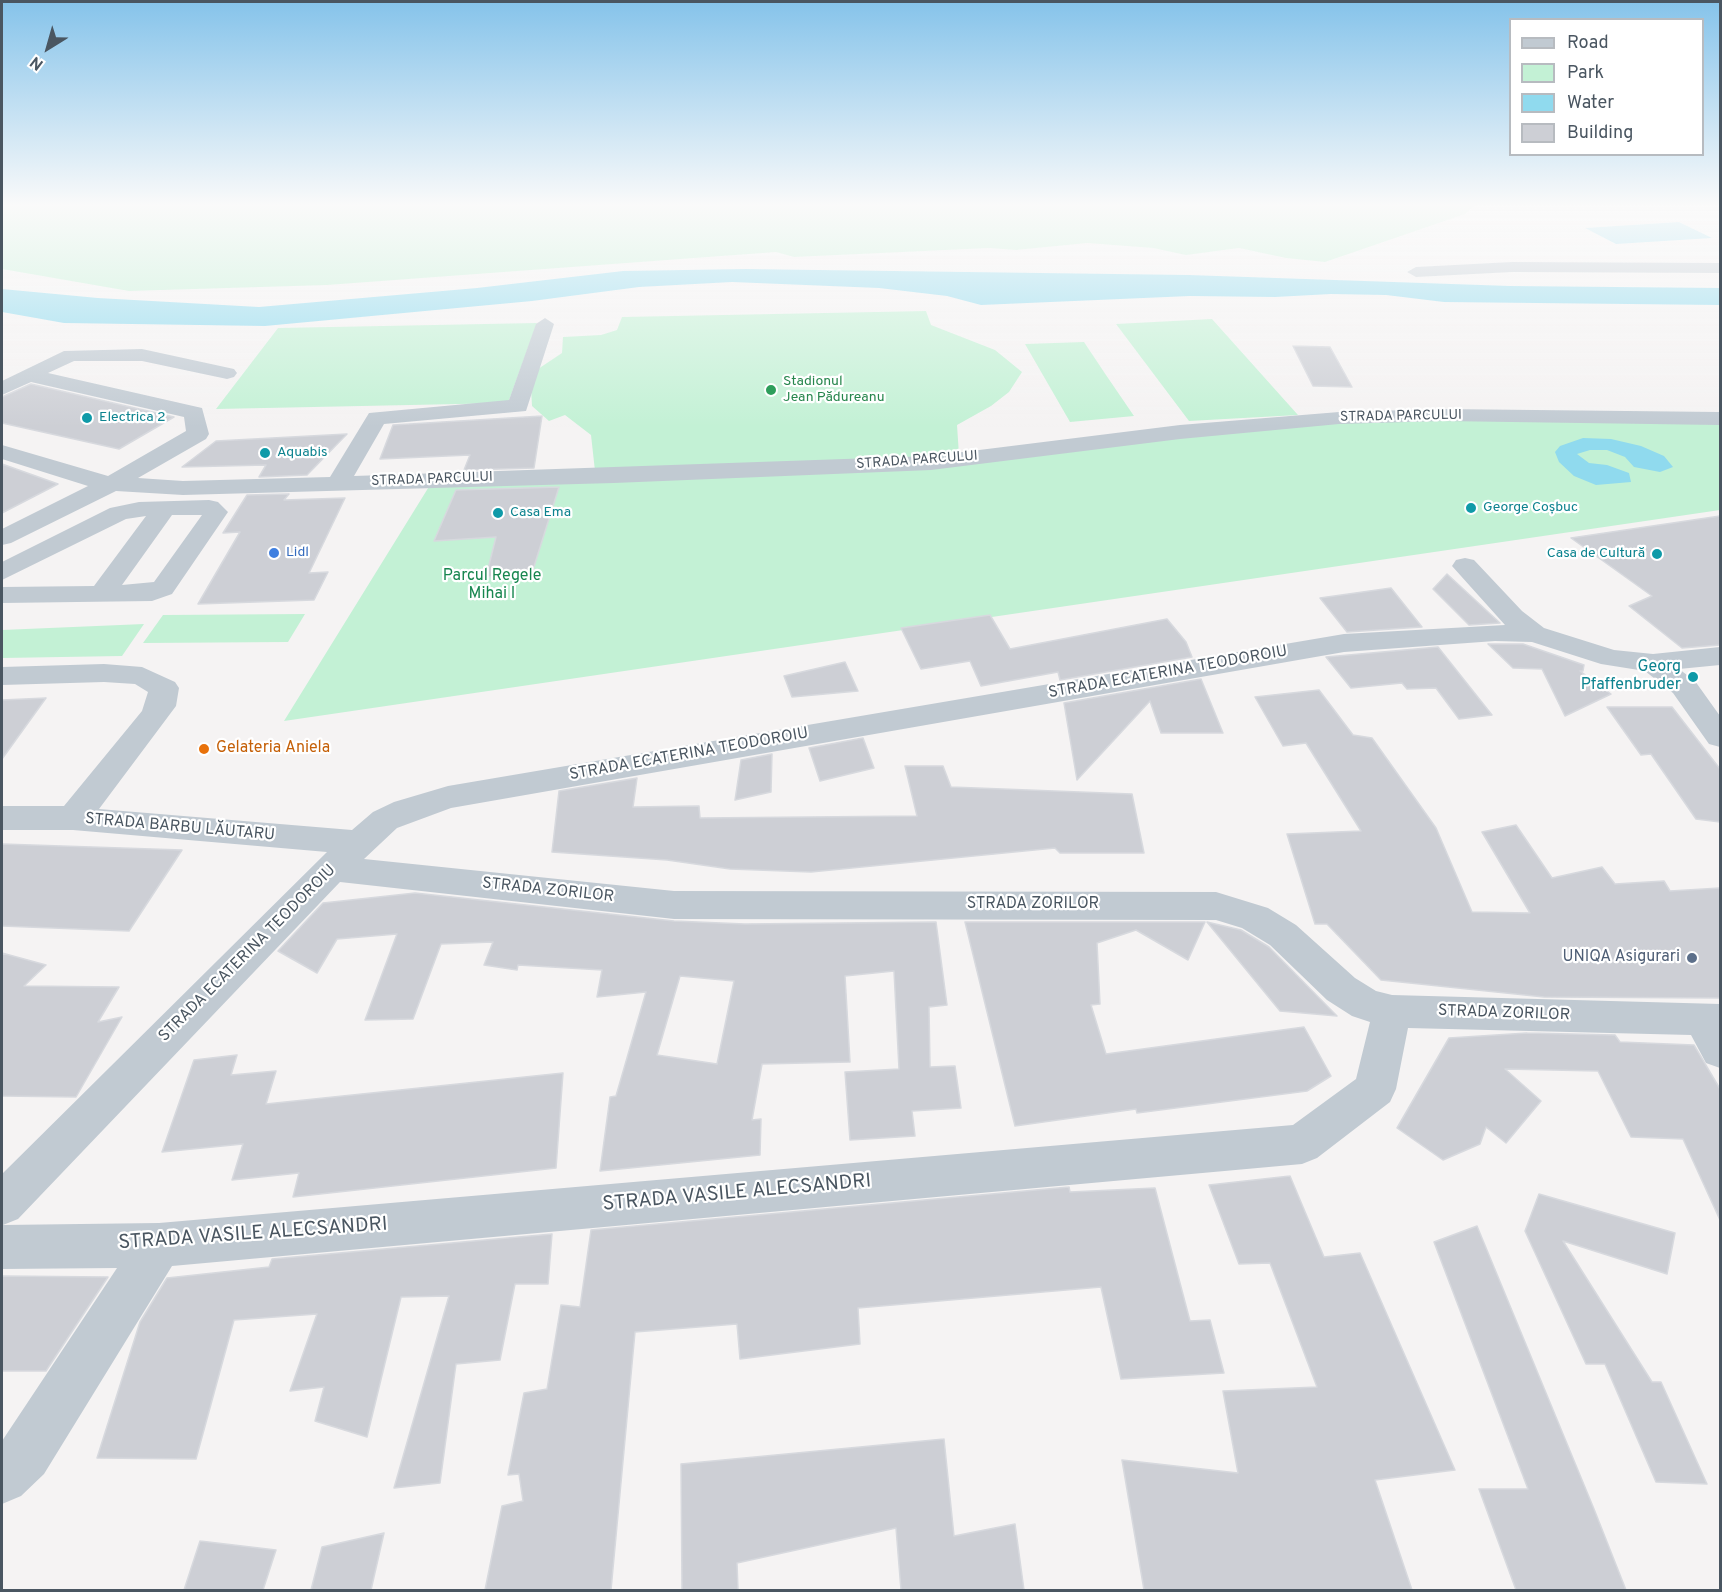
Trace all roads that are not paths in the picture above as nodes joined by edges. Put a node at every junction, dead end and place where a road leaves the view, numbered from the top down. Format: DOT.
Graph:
graph roads {
  1 [pos="545,324"];
  2 [pos="227,373"];
  3 [pos="28,375"];
  4 [pos="2,389"];
  5 [pos="1720,419"];
  6 [pos="2,452"];
  7 [pos="338,483"];
  8 [pos="112,484"];
  9 [pos="165,508"];
  10 [pos="89,529"];
  11 [pos="2,538"];
  12 [pos="1465,566"];
  13 [pos="2,572"];
  14 [pos="102,594"];
  15 [pos="38,595"];
  16 [pos="2,596"];
  17 [pos="1534,634"];
  18 [pos="1720,656"];
  19 [pos="1653,663"];
  20 [pos="2,676"];
  21 [pos="1720,737"];
  22 [pos="2,818"];
  23 [pos="73,818"];
  24 [pos="345,855"];
  25 [pos="1392,1011"];
  26 [pos="1715,1030"];
  27 [pos="2,1204"];
  28 [pos="159,1245"];
  29 [pos="2,1247"];
  30 [pos="2,1477"];
  1 -- 7 [label="street"];
  2 -- 3 [label="street"];
  3 -- 4 [label="street"];
  3 -- 8 [label="street"];
  5 -- 7 [label="street, STRADA PARCULUI"];
  6 -- 8 [label="street, STRADA PARCULUI"];
  7 -- 8 [label="street, STRADA PARCULUI"];
  8 -- 11 [label="street"];
  9 -- 10 [label="street"];
  9 -- 14 [label="street"];
  9 -- 14 [label="street"];
  10 -- 13 [label="street"];
  10 -- 15 [label="street"];
  12 -- 17 [label="street"];
  14 -- 15 [label="street"];
  15 -- 16 [label="street"];
  17 -- 19 [label="street"];
  17 -- 24 [label="street, STRADA ECATERINA TEODOROIU"];
  18 -- 19 [label="street"];
  19 -- 21 [label="street"];
  20 -- 23 [label="street"];
  22 -- 23 [label="street, STRADA BARBU LĂUTARU"];
  23 -- 24 [label="street, STRADA BARBU LĂUTARU"];
  24 -- 25 [label="street, STRADA ZORILOR"];
  24 -- 27 [label="street, STRADA ECATERINA TEODOROIU"];
  25 -- 26 [label="street, STRADA ZORILOR"];
  25 -- 28 [label="street, STRADA VASILE ALECSANDRI"];
  28 -- 29 [label="street, STRADA VASILE ALECSANDRI"];
  28 -- 30 [label="street"];
}
